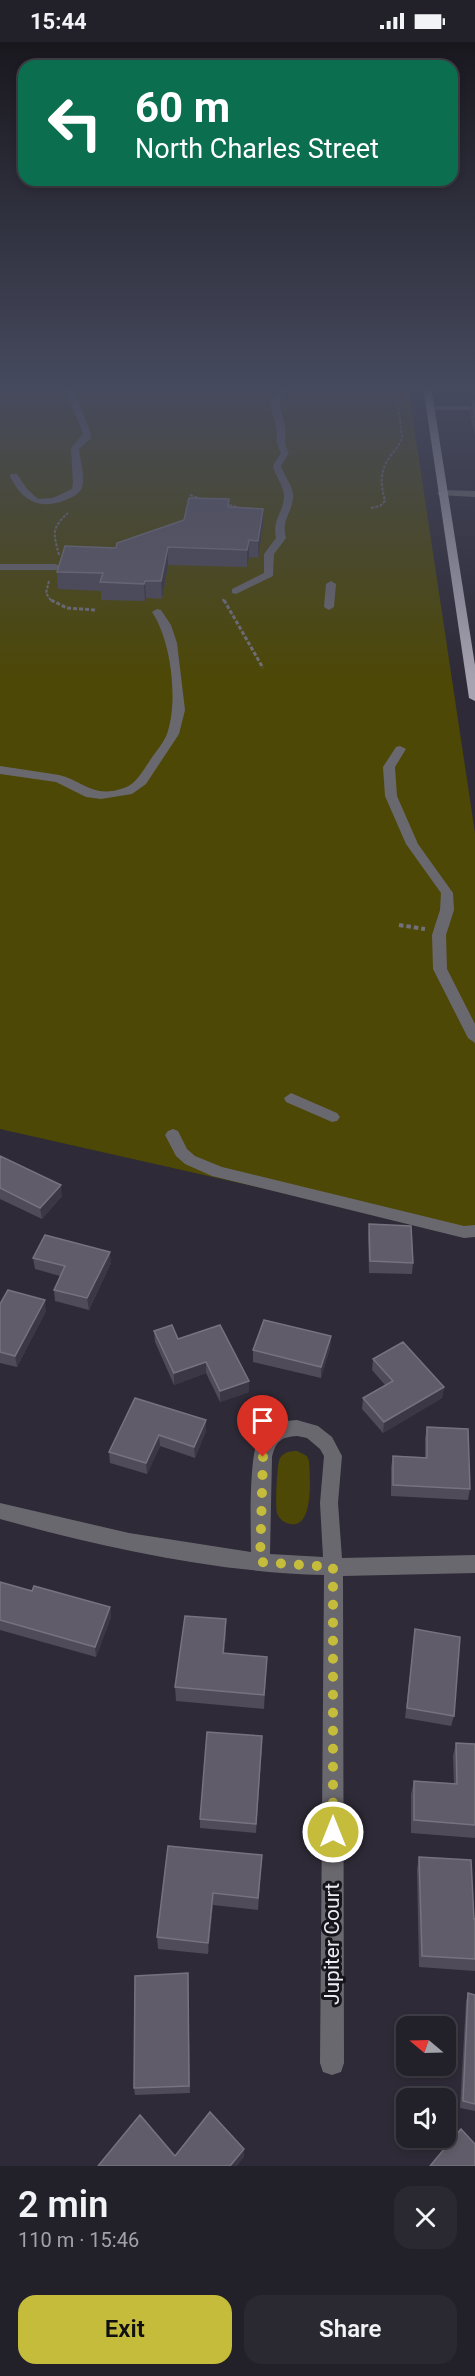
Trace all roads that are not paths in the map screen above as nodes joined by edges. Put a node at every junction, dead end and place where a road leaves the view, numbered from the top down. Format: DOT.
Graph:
graph roads {
  1 [pos="21,485"];
  2 [pos="77,485"];
  3 [pos="286,485"];
  4 [pos="441,485"];
  5 [pos="475,494"];
  6 [pos="442,497"];
  7 [pos="475,501"];
  8 [pos="0,567"];
  9 [pos="56,567"];
  10 [pos="331,584"];
  11 [pos="236,591"];
  12 [pos="329,607"];
  13 [pos="157,612"];
  14 [pos="475,698"];
  15 [pos="400,749"];
  16 [pos="0,770"];
  17 [pos="475,1038"];
  18 [pos="291,1098"];
  19 [pos="332,1117"];
  20 [pos="173,1134"];
  21 [pos="475,1231"];
  22 [pos="0,1511"];
  23 [pos="260,1562"];
  24 [pos="475,1564"];
  25 [pos="333,1567"];
  26 [pos="332,2063"];
  1 -- 2 [label="street"];
  3 -- 11 [label="street"];
  4 -- 6 [label="main road"];
  5 -- 6 [label="street"];
  6 -- 7 [label="street"];
  6 -- 14 [label="main road"];
  8 -- 9 [label="street"];
  10 -- 12 [label="street"];
  13 -- 16 [label="street"];
  15 -- 17 [label="street"];
  18 -- 19 [label="street"];
  20 -- 21 [label="street"];
  22 -- 23 [label="street"];
  23 -- 25 [label="street"];
  23 -- 25 [label="street, Jupiter Court"];
  24 -- 25 [label="street"];
  25 -- 26 [label="street, Jupiter Court"];
}
